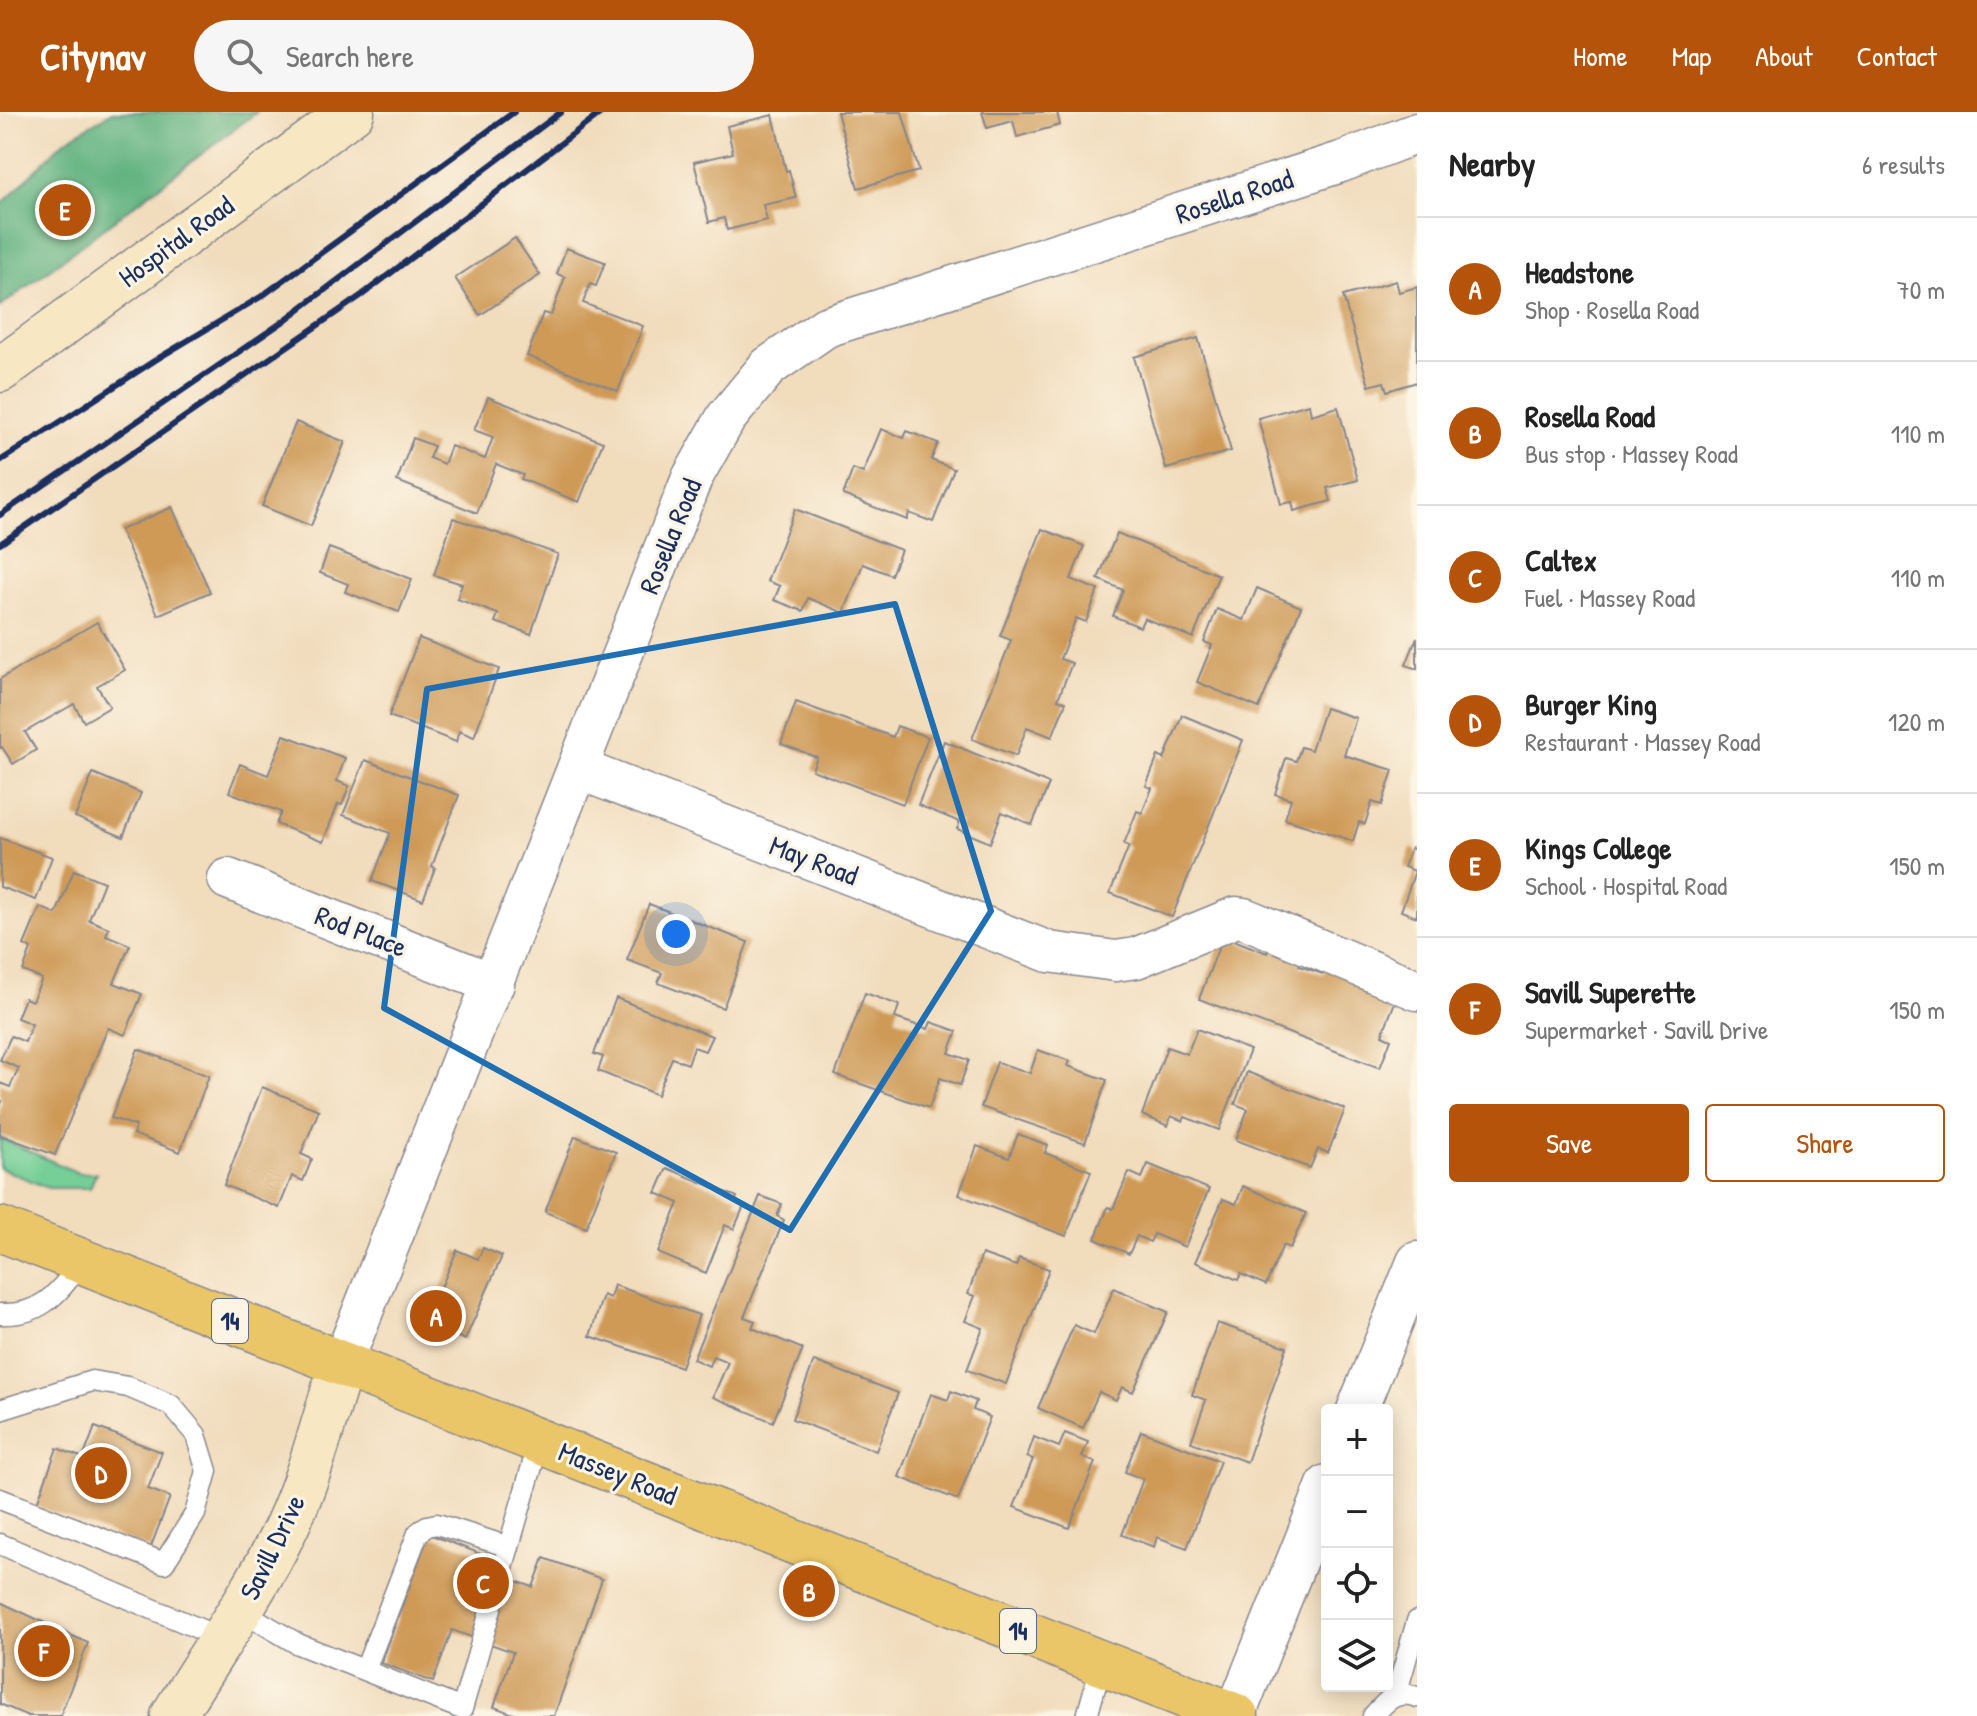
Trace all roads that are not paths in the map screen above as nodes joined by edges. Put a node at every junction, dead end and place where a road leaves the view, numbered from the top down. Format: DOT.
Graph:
graph roads {
  1 [pos="352,112"];
  2 [pos="1417,133"];
  3 [pos="0,370"];
  4 [pos="579,769"];
  5 [pos="228,879"];
  6 [pos="494,984"];
  7 [pos="1417,990"];
  8 [pos="0,1229"];
  9 [pos="83,1261"];
  10 [pos="1417,1262"];
  11 [pos="0,1314"];
  12 [pos="342,1364"];
  13 [pos="1359,1404"];
  14 [pos="0,1410"];
  15 [pos="539,1442"];
  16 [pos="0,1499"];
  17 [pos="1321,1500"];
  18 [pos="0,1544"];
  19 [pos="509,1547"];
  20 [pos="1417,1621"];
  21 [pos="232,1625"];
  22 [pos="1102,1663"];
  23 [pos="365,1670"];
  24 [pos="1396,1695"];
  25 [pos="1417,1697"];
  26 [pos="471,1713"];
  27 [pos="173,1716"];
  28 [pos="1087,1716"];
  29 [pos="1236,1716"];
  30 [pos="1373,1716"];
  1 -- 3 [label="main road, Hospital Road"];
  2 -- 4 [label="street, Rosella Road"];
  4 -- 6 [label="street, Rosella Road"];
  4 -- 7 [label="street, May Road"];
  5 -- 6 [label="street, Rod Place"];
  6 -- 12 [label="street, Rosella Road"];
  8 -- 9 [label="main road, Massey Road / 14"];
  9 -- 11 [label="lane"];
  9 -- 12 [label="main road, Massey Road / 14"];
  10 -- 13 [label="street"];
  12 -- 15 [label="main road, Massey Road / 14"];
  12 -- 21 [label="main road, Savill Drive"];
  14 -- 16 [label="lane"];
  15 -- 19 [label="lane"];
  15 -- 22 [label="main road, Massey Road / 14"];
  17 -- 29 [label="street"];
  18 -- 21 [label="lane"];
  19 -- 23 [label="lane"];
  19 -- 26 [label="lane"];
  20 -- 24 [label="lane"];
  21 -- 23 [label="lane"];
  21 -- 27 [label="main road, Savill Drive"];
  22 -- 28 [label="lane"];
  22 -- 29 [label="main road, Massey Road / 14"];
  23 -- 26 [label="lane"];
  24 -- 25 [label="lane"];
  24 -- 30 [label="lane"];
}
